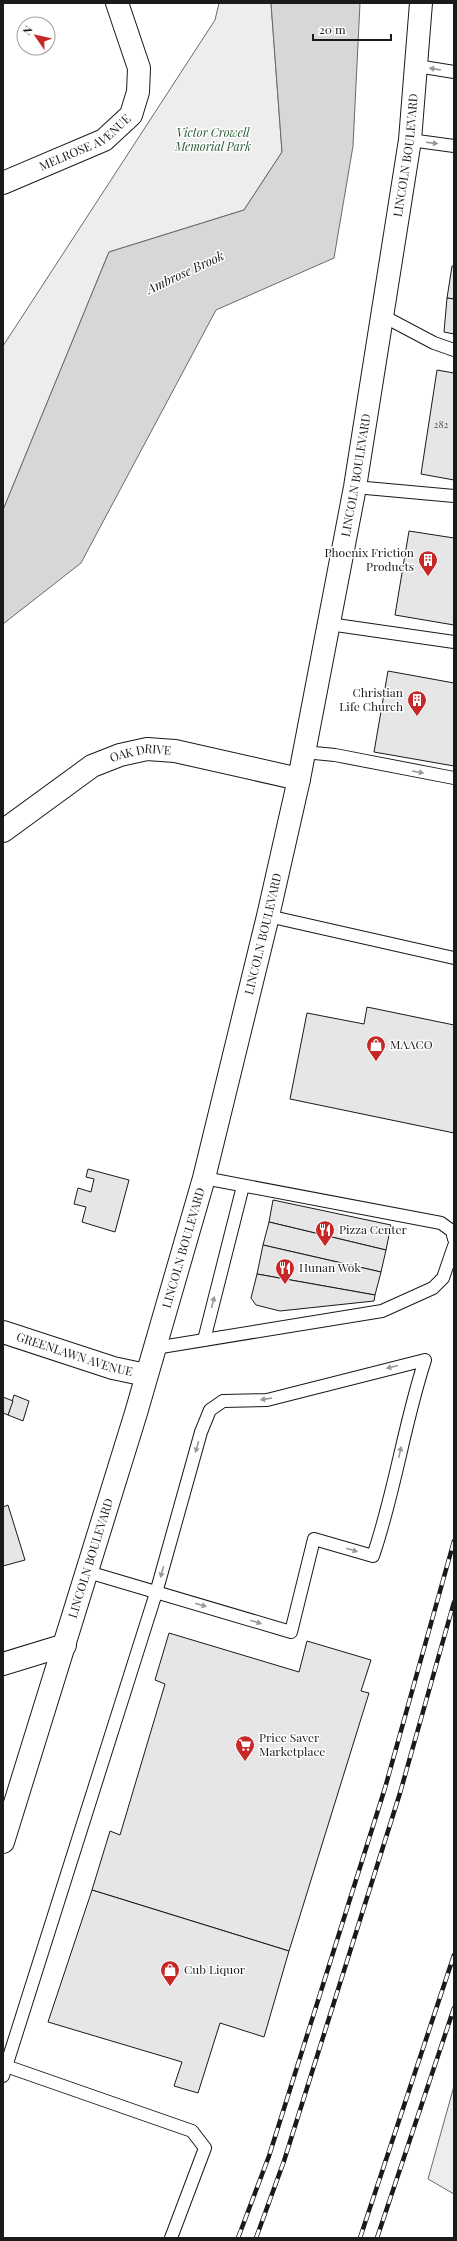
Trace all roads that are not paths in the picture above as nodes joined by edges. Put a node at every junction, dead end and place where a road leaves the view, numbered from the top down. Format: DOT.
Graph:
graph roads {
  1 [pos="117,3"];
  2 [pos="421,3"];
  3 [pos="417,66"];
  4 [pos="454,72"];
  5 [pos="410,140"];
  6 [pos="454,146"];
  7 [pos="3,183"];
  8 [pos="383,316"];
  9 [pos="454,350"];
  10 [pos="355,487"];
  11 [pos="454,496"];
  12 [pos="329,624"];
  13 [pos="454,642"];
  14 [pos="304,752"];
  15 [pos="454,778"];
  16 [pos="299,779"];
  17 [pos="3,831"];
  18 [pos="268,916"];
  19 [pos="454,958"];
  20 [pos="204,1178"];
  21 [pos="243,1186"];
  22 [pos="454,1239"];
  23 [pos="454,1246"];
  24 [pos="3,1332"];
  25 [pos="204,1340"];
  26 [pos="155,1348"];
  27 [pos="146,1375"];
  28 [pos="88,1572"];
  29 [pos="156,1593"];
  30 [pos="65,1645"];
  31 [pos="3,1664"];
  32 [pos="3,1842"];
  33 [pos="4,2067"];
  34 [pos="171,2238"];
  1 -- 7 [label="main road, MELROSE AVENUE"];
  2 -- 3 [label="main road, LINCOLN BOULEVARD"];
  4 -- 3 [label="lane, one-way"];
  3 -- 5 [label="main road, LINCOLN BOULEVARD"];
  5 -- 6 [label="lane, one-way"];
  5 -- 8 [label="main road, LINCOLN BOULEVARD"];
  8 -- 9 [label="lane"];
  8 -- 10 [label="main road, LINCOLN BOULEVARD"];
  10 -- 11 [label="lane"];
  10 -- 12 [label="main road, LINCOLN BOULEVARD"];
  12 -- 13 [label="lane"];
  12 -- 14 [label="main road, LINCOLN BOULEVARD"];
  14 -- 15 [label="lane, one-way"];
  14 -- 16 [label="main road, LINCOLN BOULEVARD"];
  16 -- 17 [label="main road, OAK DRIVE"];
  16 -- 18 [label="main road, LINCOLN BOULEVARD"];
  18 -- 19 [label="lane"];
  18 -- 20 [label="main road, LINCOLN BOULEVARD"];
  20 -- 21 [label="lane"];
  20 -- 26 [label="main road, LINCOLN BOULEVARD"];
  21 -- 22 [label="lane"];
  25 -- 21 [label="lane, one-way"];
  23 -- 25 [label="lane"];
  24 -- 27 [label="main road, GREENLAWN AVENUE"];
  25 -- 26 [label="lane"];
  26 -- 27 [label="main road, LINCOLN BOULEVARD"];
  27 -- 28 [label="main road, LINCOLN BOULEVARD"];
  28 -- 29 [label="lane"];
  28 -- 30 [label="main road, LINCOLN BOULEVARD"];
  29 -- 29 [label="lane, one-way"];
  29 -- 33 [label="lane"];
  30 -- 31 [label="main road"];
  30 -- 32 [label="main road, LINCOLN BOULEVARD"];
  33 -- 34 [label="lane"];
}
